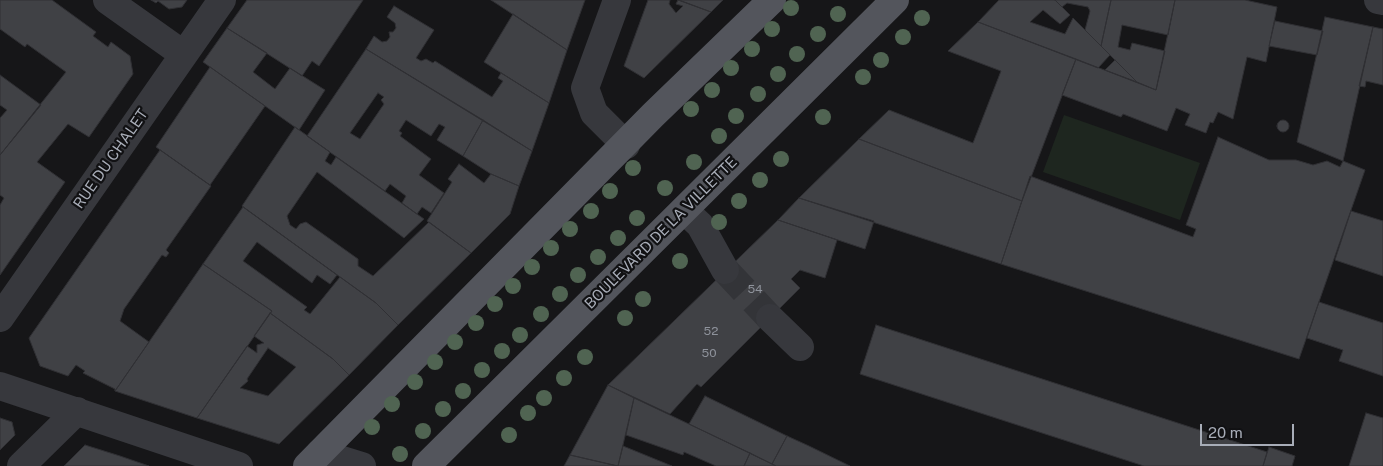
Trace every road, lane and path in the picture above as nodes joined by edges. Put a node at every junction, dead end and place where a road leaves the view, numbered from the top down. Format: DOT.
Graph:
graph roads {
  1 [pos="107,0"];
  2 [pos="222,0"];
  3 [pos="617,0"];
  4 [pos="772,0"];
  5 [pos="895,0"];
  6 [pos="1378,0"];
  7 [pos="1383,1"];
  8 [pos="183,54"];
  9 [pos="626,145"];
  10 [pos="684,210"];
  11 [pos="725,270"];
  12 [pos="0,318"];
  13 [pos="770,318"];
  14 [pos="800,347"];
  15 [pos="0,386"];
  16 [pos="77,411"];
  17 [pos="313,459"];
  18 [pos="21,466"];
  19 [pos="239,466"];
  20 [pos="362,466"];
  21 [pos="426,466"];
  1 -- 8 [label="street"];
  2 -- 8 [label="street, RUE DU CHALET"];
  3 -- 9 [label="street"];
  4 -- 9 [label="main road"];
  5 -- 10 [label="main road, BOULEVARD DE LA VILLETTE"];
  6 -- 7 [label="street"];
  8 -- 12 [label="street, RUE DU CHALET"];
  9 -- 17 [label="main road"];
  10 -- 11 [label="street"];
  10 -- 21 [label="main road, BOULEVARD DE LA VILLETTE"];
  13 -- 14 [label="street"];
  15 -- 16 [label="street"];
  16 -- 18 [label="street"];
  16 -- 19 [label="street"];
  17 -- 20 [label="street"];
}
